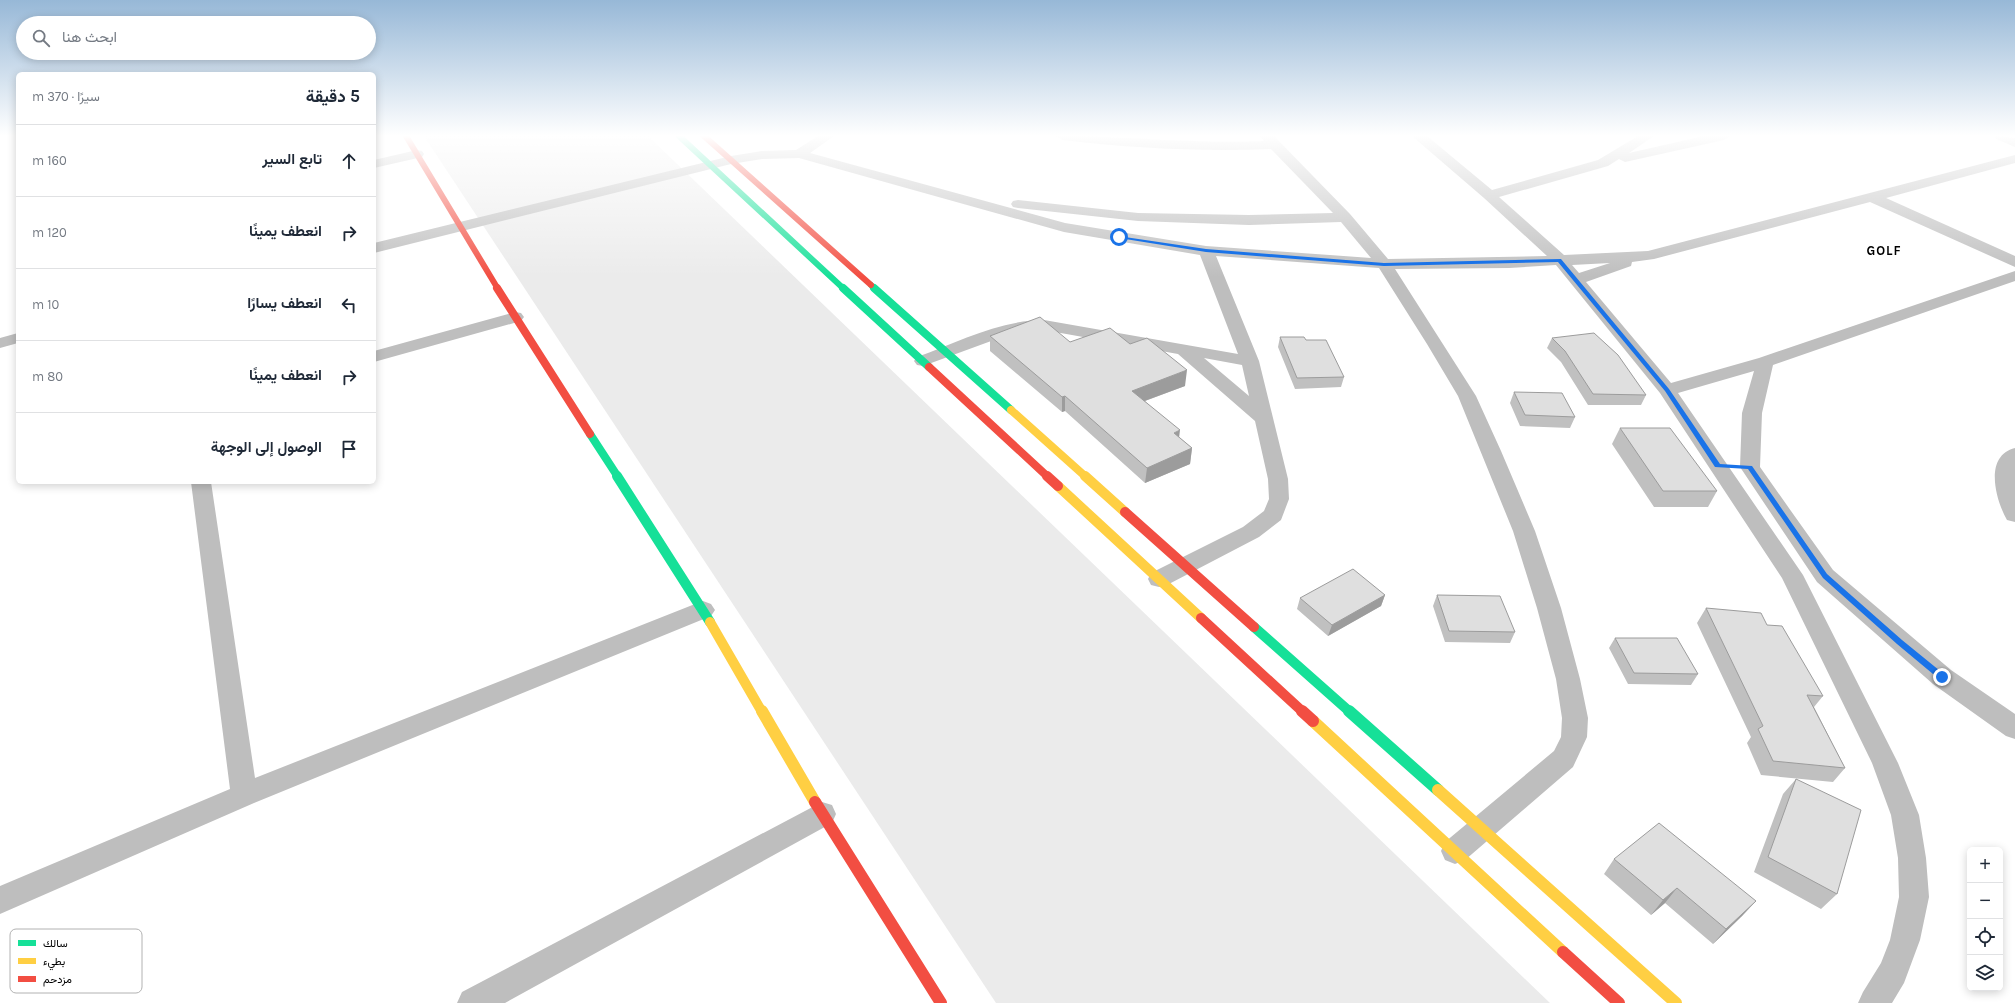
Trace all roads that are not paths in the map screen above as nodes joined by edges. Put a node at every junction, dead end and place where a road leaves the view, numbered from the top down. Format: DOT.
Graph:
graph roads {
  1 [pos="434,183"];
  2 [pos="638,183"];
  3 [pos="730,183"];
  4 [pos="757,183"];
  5 [pos="902,183"];
  6 [pos="1312,183"];
  7 [pos="1474,183"];
  8 [pos="1533,183"];
  9 [pos="1922,183"];
  10 [pos="935,192"];
  11 [pos="1489,195"];
  12 [pos="1870,196"];
  13 [pos="1345,217"];
  14 [pos="460,226"];
  15 [pos="376,247"];
  16 [pos="1206,251"];
  17 [pos="1648,256"];
  18 [pos="1560,260"];
  19 [pos="2015,262"];
  20 [pos="1384,264"];
  21 [pos="2015,276"];
  22 [pos="1575,280"];
  23 [pos="515,317"];
  24 [pos="16,339"];
  25 [pos="0,343"];
  26 [pos="1185,351"];
  27 [pos="946,352"];
  28 [pos="376,356"];
  29 [pos="1250,361"];
  30 [pos="924,362"];
  31 [pos="1765,362"];
  32 [pos="1667,390"];
  33 [pos="1263,418"];
  34 [pos="2015,454"];
  35 [pos="1718,466"];
  36 [pos="1750,467"];
  37 [pos="201,484"];
  38 [pos="2015,515"];
  39 [pos="1186,566"];
  40 [pos="1792,575"];
  41 [pos="1825,576"];
  42 [pos="1159,579"];
  43 [pos="703,610"];
  44 [pos="2015,728"];
  45 [pos="244,795"];
  46 [pos="822,814"];
  47 [pos="1481,829"];
  48 [pos="1455,851"];
  49 [pos="0,900"];
  50 [pos="473,1003"];
  51 [pos="941,1003"];
  52 [pos="1619,1003"];
  53 [pos="1676,1003"];
  54 [pos="1874,1003"];
  1 -- 14 [label="street"];
  2 -- 14 [label="street"];
  3 -- 30 [label="street"];
  4 -- 27 [label="street"];
  5 -- 10 [label="street"];
  6 -- 13 [label="street"];
  7 -- 11 [label="street"];
  8 -- 11 [label="street"];
  9 -- 12 [label="street"];
  10 -- 13 [label="street"];
  10 -- 16 [label="street"];
  11 -- 18 [label="street"];
  12 -- 17 [label="street"];
  12 -- 19 [label="street"];
  13 -- 20 [label="street"];
  14 -- 15 [label="street"];
  14 -- 23 [label="street"];
  16 -- 20 [label="street"];
  16 -- 29 [label="street"];
  17 -- 18 [label="street"];
  17 -- 22 [label="street"];
  18 -- 20 [label="street"];
  18 -- 22 [label="street"];
  20 -- 47 [label="street"];
  21 -- 31 [label="street"];
  22 -- 32 [label="street"];
  23 -- 28 [label="street"];
  23 -- 43 [label="street"];
  24 -- 25 [label="street"];
  26 -- 27 [label="street"];
  26 -- 29 [label="street"];
  26 -- 33 [label="street"];
  27 -- 30 [label="street"];
  27 -- 39 [label="street"];
  29 -- 33 [label="street"];
  30 -- 42 [label="street"];
  31 -- 32 [label="street"];
  31 -- 36 [label="street"];
  32 -- 35 [label="street"];
  33 -- 39 [label="street"];
  34 -- 38 [label="street"];
  35 -- 36 [label="street"];
  35 -- 40 [label="street"];
  36 -- 41 [label="street"];
  37 -- 45 [label="street"];
  39 -- 42 [label="street"];
  39 -- 47 [label="street"];
  40 -- 41 [label="street"];
  40 -- 54 [label="street"];
  41 -- 44 [label="street"];
  42 -- 48 [label="street"];
  43 -- 45 [label="street"];
  43 -- 46 [label="street"];
  45 -- 49 [label="street"];
  46 -- 50 [label="street"];
  46 -- 51 [label="street"];
  47 -- 48 [label="street"];
  47 -- 53 [label="street"];
  48 -- 52 [label="street"];
}
